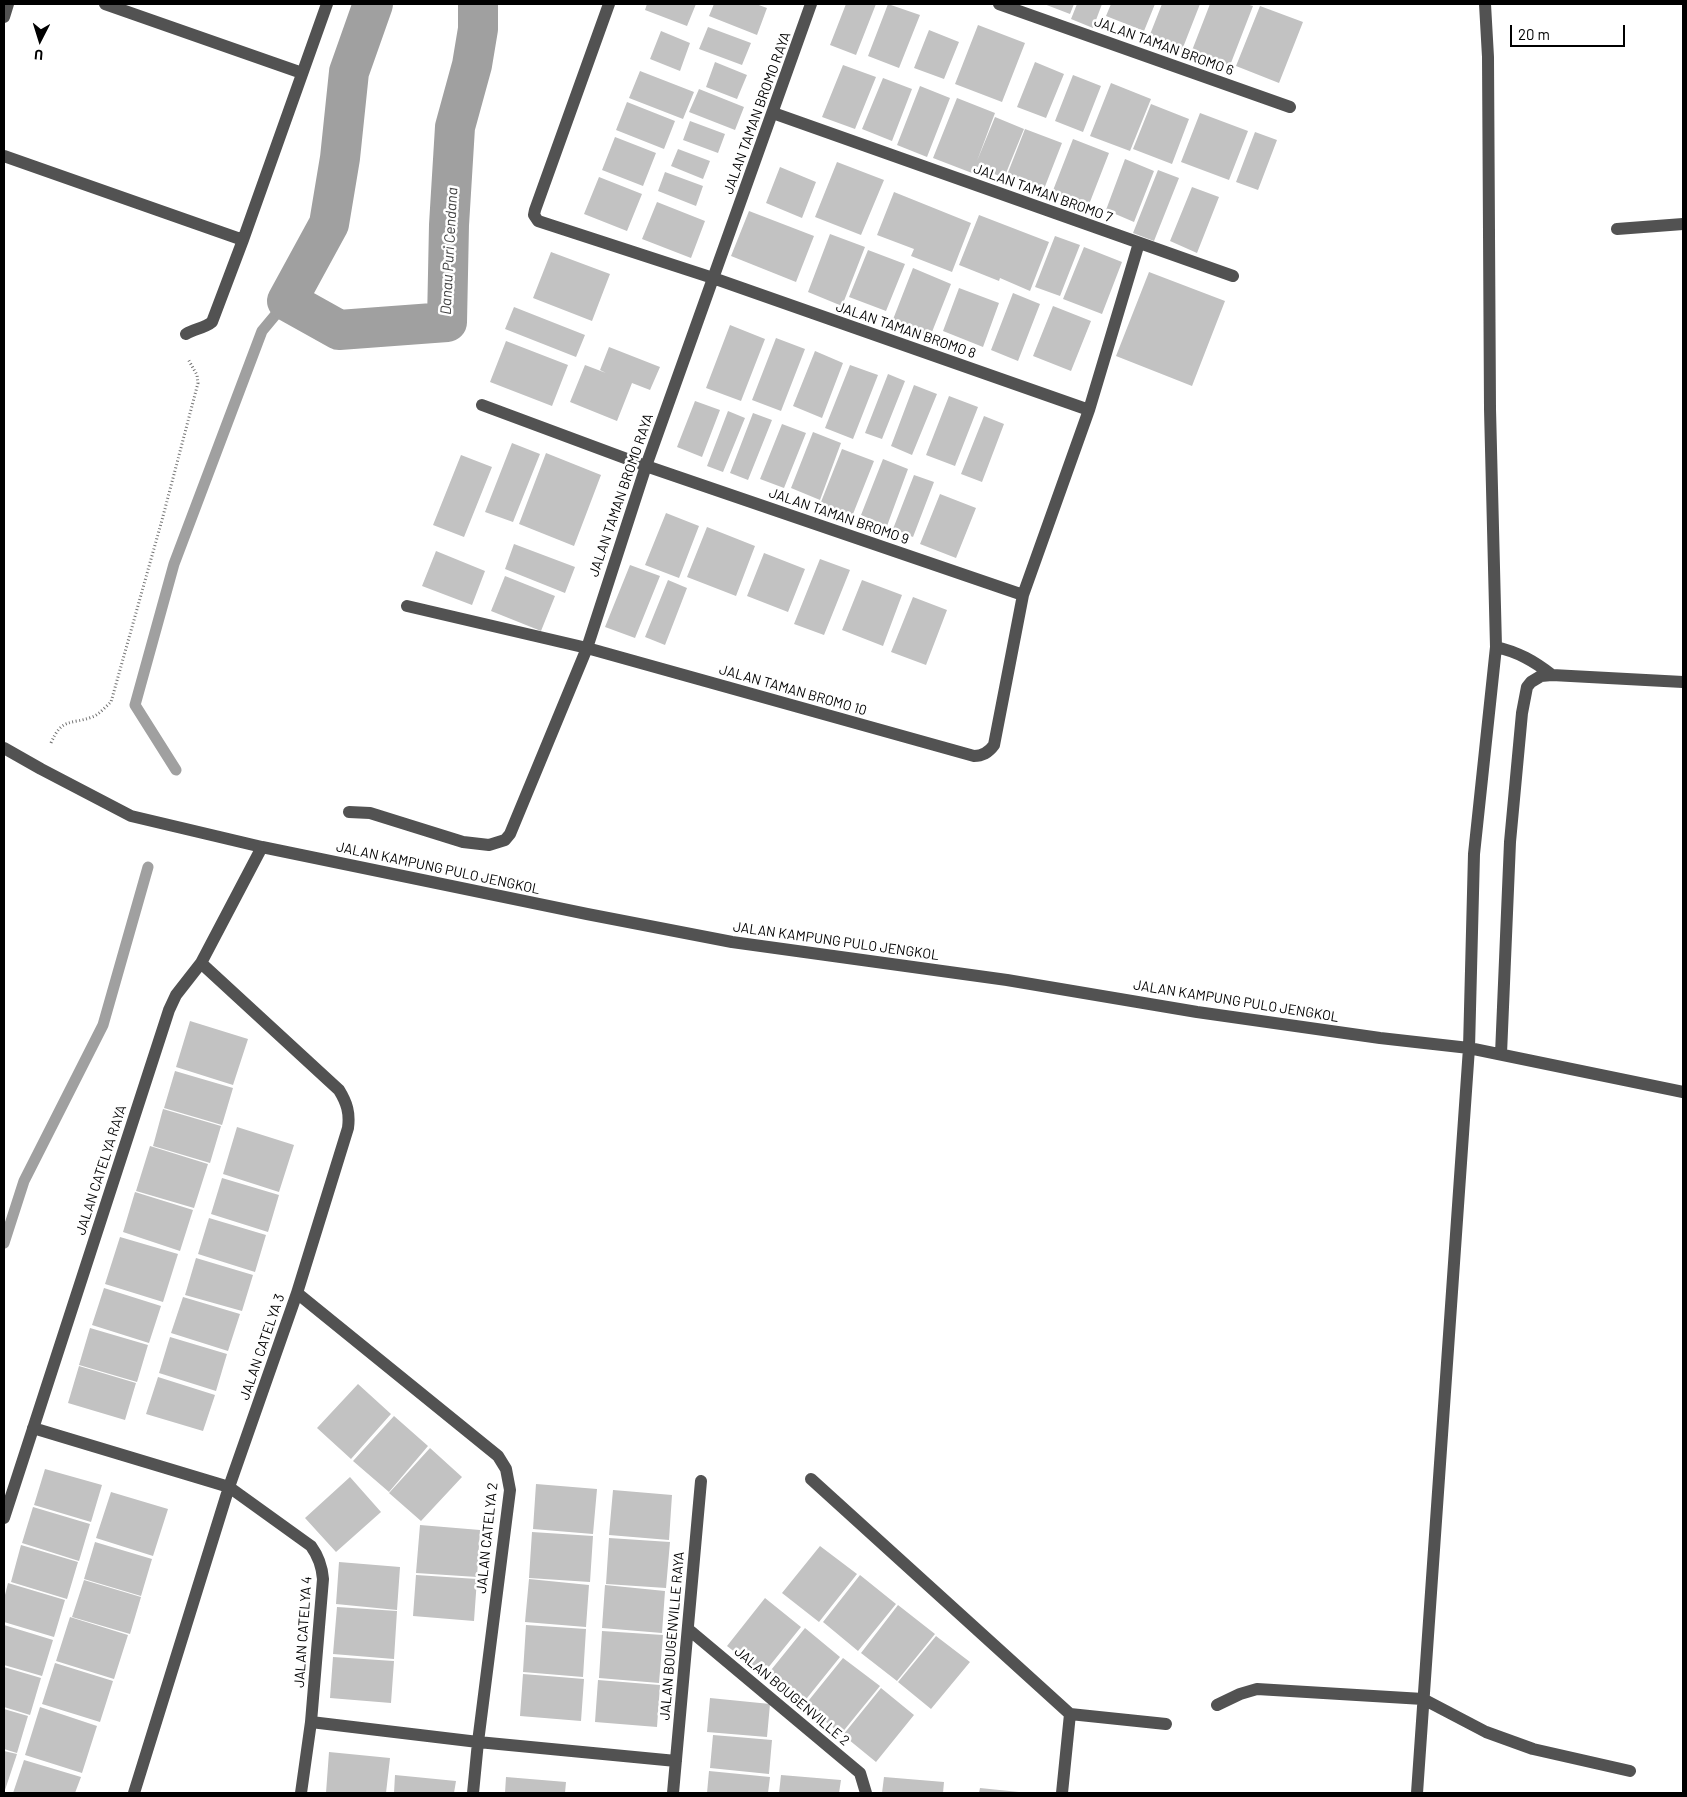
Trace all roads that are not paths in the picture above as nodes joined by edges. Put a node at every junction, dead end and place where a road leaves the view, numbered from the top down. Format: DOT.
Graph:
graph roads {
  1 [pos="8,4"];
  2 [pos="105,4"];
  3 [pos="326,4"];
  4 [pos="609,4"];
  5 [pos="812,4"];
  6 [pos="999,4"];
  7 [pos="1485,4"];
  8 [pos="4,17"];
  9 [pos="302,73"];
  10 [pos="1290,107"];
  11 [pos="773,113"];
  12 [pos="4,156"];
  13 [pos="1683,224"];
  14 [pos="1617,228"];
  15 [pos="243,240"];
  16 [pos="1139,243"];
  17 [pos="1232,276"];
  18 [pos="714,278"];
  19 [pos="186,334"];
  20 [pos="482,406"];
  21 [pos="1089,410"];
  22 [pos="646,466"];
  23 [pos="1023,595"];
  24 [pos="407,606"];
  25 [pos="1496,647"];
  26 [pos="587,648"];
  27 [pos="1552,675"];
  28 [pos="1683,682"];
  29 [pos="4,748"];
  30 [pos="348,812"];
  31 [pos="262,847"];
  32 [pos="201,963"];
  33 [pos="1469,1048"];
  34 [pos="1501,1054"];
  35 [pos="1683,1092"];
  36 [pos="297,1293"];
  37 [pos="33,1428"];
  38 [pos="811,1478"];
  39 [pos="700,1481"];
  40 [pos="229,1487"];
  41 [pos="4,1518"];
  42 [pos="688,1629"];
  43 [pos="1423,1699"];
  44 [pos="1217,1705"];
  45 [pos="1070,1714"];
  46 [pos="311,1722"];
  47 [pos="1166,1724"];
  48 [pos="478,1742"];
  49 [pos="676,1761"];
  50 [pos="1630,1771"];
  51 [pos="134,1793"];
  52 [pos="301,1793"];
  53 [pos="473,1793"];
  54 [pos="673,1793"];
  55 [pos="866,1793"];
  56 [pos="1062,1793"];
  57 [pos="1417,1793"];
  1 -- 8 [label="street"];
  2 -- 9 [label="street"];
  3 -- 9 [label="street"];
  4 -- 18 [label="street, JALAN TAMAN BROMO 8"];
  5 -- 11 [label="street, JALAN TAMAN BROMO RAYA"];
  6 -- 10 [label="street, JALAN TAMAN BROMO 6"];
  7 -- 25 [label="street"];
  9 -- 15 [label="street"];
  11 -- 16 [label="street, JALAN TAMAN BROMO 7"];
  11 -- 18 [label="street, JALAN TAMAN BROMO RAYA"];
  12 -- 15 [label="street"];
  13 -- 14 [label="street"];
  15 -- 19 [label="street"];
  16 -- 17 [label="street, JALAN TAMAN BROMO 7"];
  16 -- 21 [label="street"];
  18 -- 21 [label="street, JALAN TAMAN BROMO 8"];
  18 -- 22 [label="street, JALAN TAMAN BROMO RAYA"];
  20 -- 22 [label="street, JALAN TAMAN BROMO 9"];
  21 -- 23 [label="street"];
  22 -- 23 [label="street, JALAN TAMAN BROMO 9"];
  22 -- 26 [label="street, JALAN TAMAN BROMO RAYA"];
  23 -- 26 [label="street, JALAN TAMAN BROMO 10"];
  24 -- 26 [label="street, JALAN TAMAN BROMO 10"];
  25 -- 27 [label="street"];
  25 -- 33 [label="street"];
  26 -- 30 [label="street, JALAN TAMAN BROMO RAYA"];
  27 -- 28 [label="street"];
  27 -- 34 [label="street"];
  29 -- 31 [label="street, JALAN KAMPUNG PULO JENGKOL"];
  31 -- 32 [label="street, JALAN CATELYA RAYA"];
  31 -- 33 [label="street, JALAN KAMPUNG PULO JENGKOL"];
  32 -- 36 [label="street, JALAN CATELYA 3"];
  32 -- 37 [label="street, JALAN CATELYA RAYA"];
  33 -- 34 [label="street, JALAN KAMPUNG PULO JENGKOL"];
  33 -- 43 [label="street"];
  34 -- 35 [label="street, JALAN KAMPUNG PULO JENGKOL"];
  36 -- 40 [label="street, JALAN CATELYA 3"];
  36 -- 48 [label="street, JALAN CATELYA 2"];
  37 -- 40 [label="street, JALAN CATELYA 4"];
  37 -- 41 [label="street, JALAN CATELYA RAYA"];
  38 -- 45 [label="street"];
  39 -- 42 [label="street, JALAN BOUGENVILLE RAYA"];
  40 -- 46 [label="street, JALAN CATELYA 4"];
  40 -- 51 [label="street, JALAN CATELYA 3"];
  42 -- 49 [label="street, JALAN BOUGENVILLE RAYA"];
  42 -- 55 [label="street, JALAN BOUGENVILLE 2"];
  43 -- 44 [label="street"];
  43 -- 50 [label="street"];
  43 -- 57 [label="street"];
  45 -- 47 [label="street"];
  45 -- 56 [label="street"];
  46 -- 48 [label="street"];
  46 -- 52 [label="street, JALAN CATELYA 4"];
  48 -- 49 [label="street"];
  48 -- 53 [label="street, JALAN CATELYA 2"];
  49 -- 54 [label="street, JALAN BOUGENVILLE RAYA"];
}
